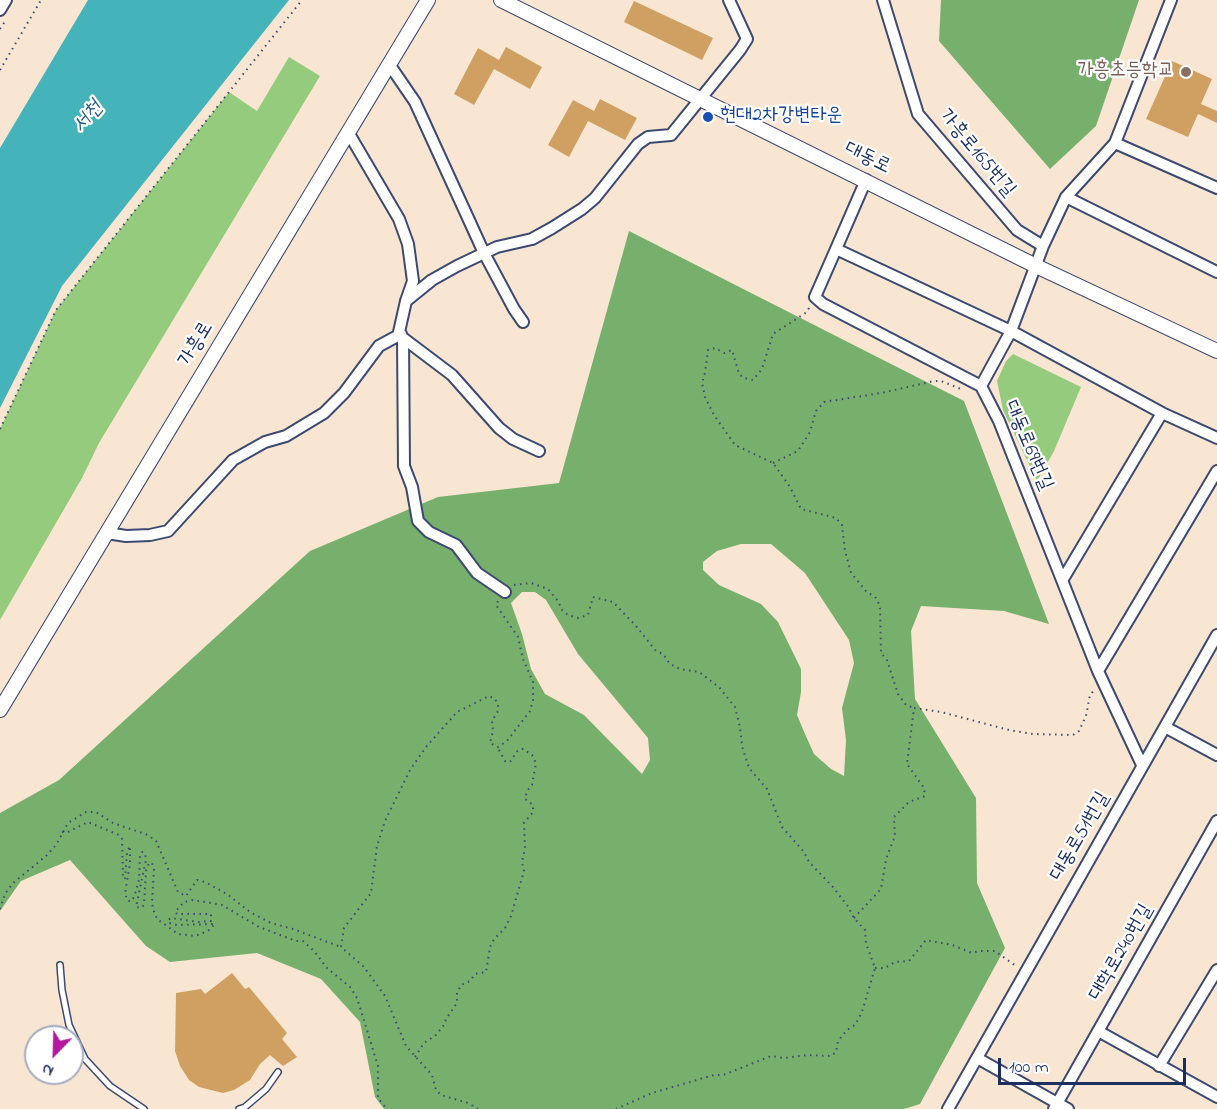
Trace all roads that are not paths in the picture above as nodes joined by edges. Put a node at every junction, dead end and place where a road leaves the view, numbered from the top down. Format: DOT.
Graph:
graph roads {
  1 [pos="6,0"];
  2 [pos="428,0"];
  3 [pos="501,0"];
  4 [pos="729,0"];
  5 [pos="883,0"];
  6 [pos="1171,0"];
  7 [pos="0,10"];
  8 [pos="389,64"];
  9 [pos="700,98"];
  10 [pos="348,132"];
  11 [pos="1115,143"];
  12 [pos="866,180"];
  13 [pos="1217,189"];
  14 [pos="1066,198"];
  15 [pos="1043,246"];
  16 [pos="836,249"];
  17 [pos="483,253"];
  18 [pos="1036,266"];
  19 [pos="1217,272"];
  20 [pos="406,301"];
  21 [pos="523,322"];
  22 [pos="1011,331"];
  23 [pos="402,336"];
  24 [pos="1217,351"];
  25 [pos="977,384"];
  26 [pos="1162,413"];
  27 [pos="1217,438"];
  28 [pos="538,451"];
  29 [pos="1217,471"];
  30 [pos="107,533"];
  31 [pos="1063,579"];
  32 [pos="505,592"];
  33 [pos="1217,635"];
  34 [pos="1098,671"];
  35 [pos="0,710"];
  36 [pos="1165,727"];
  37 [pos="1217,755"];
  38 [pos="1142,765"];
  39 [pos="1217,821"];
  40 [pos="60,965"];
  41 [pos="1217,970"];
  42 [pos="1098,1031"];
  43 [pos="976,1058"];
  44 [pos="1159,1066"];
  45 [pos="279,1072"];
  46 [pos="1217,1097"];
  47 [pos="1056,1106"];
  48 [pos="144,1109"];
  49 [pos="239,1109"];
  50 [pos="948,1109"];
  51 [pos="1068,1109"];
  1 -- 7 [label="street"];
  2 -- 8 [label="main road, 가흥로"];
  3 -- 9 [label="main road, 대동로"];
  4 -- 9 [label="street"];
  5 -- 15 [label="street, 가흥로165번길"];
  6 -- 11 [label="street"];
  8 -- 10 [label="main road, 가흥로"];
  8 -- 17 [label="street"];
  9 -- 12 [label="main road, 대동로"];
  9 -- 17 [label="street"];
  10 -- 20 [label="street"];
  10 -- 30 [label="main road, 가흥로"];
  11 -- 13 [label="street"];
  11 -- 14 [label="street, 대동로69번길"];
  12 -- 16 [label="street"];
  12 -- 18 [label="main road, 대동로"];
  14 -- 15 [label="street, 대동로69번길"];
  14 -- 19 [label="street"];
  15 -- 18 [label="street, 대동로69번길"];
  16 -- 22 [label="street"];
  16 -- 25 [label="street"];
  17 -- 20 [label="street"];
  17 -- 21 [label="street"];
  18 -- 22 [label="street, 대동로69번길"];
  18 -- 24 [label="main road, 대동로"];
  20 -- 23 [label="street"];
  22 -- 25 [label="street, 대동로69번길"];
  22 -- 26 [label="street"];
  23 -- 28 [label="street"];
  23 -- 30 [label="street"];
  23 -- 32 [label="street"];
  25 -- 31 [label="street, 대동로69번길"];
  26 -- 27 [label="street"];
  26 -- 31 [label="street"];
  29 -- 34 [label="street"];
  30 -- 35 [label="main road, 가흥로"];
  31 -- 34 [label="street, 대동로69번길"];
  33 -- 36 [label="street, 대동로51번길"];
  34 -- 38 [label="street, 대동로69번길"];
  36 -- 37 [label="street"];
  36 -- 38 [label="street, 대동로51번길"];
  38 -- 43 [label="street, 대동로51번길"];
  39 -- 42 [label="street, 대학로240번길"];
  40 -- 48 [label="lane"];
  41 -- 44 [label="street"];
  42 -- 44 [label="street"];
  42 -- 47 [label="street, 대학로240번길"];
  43 -- 47 [label="street"];
  43 -- 50 [label="street, 대동로51번길"];
  44 -- 46 [label="street"];
  45 -- 49 [label="lane"];
  47 -- 51 [label="street"];
}
